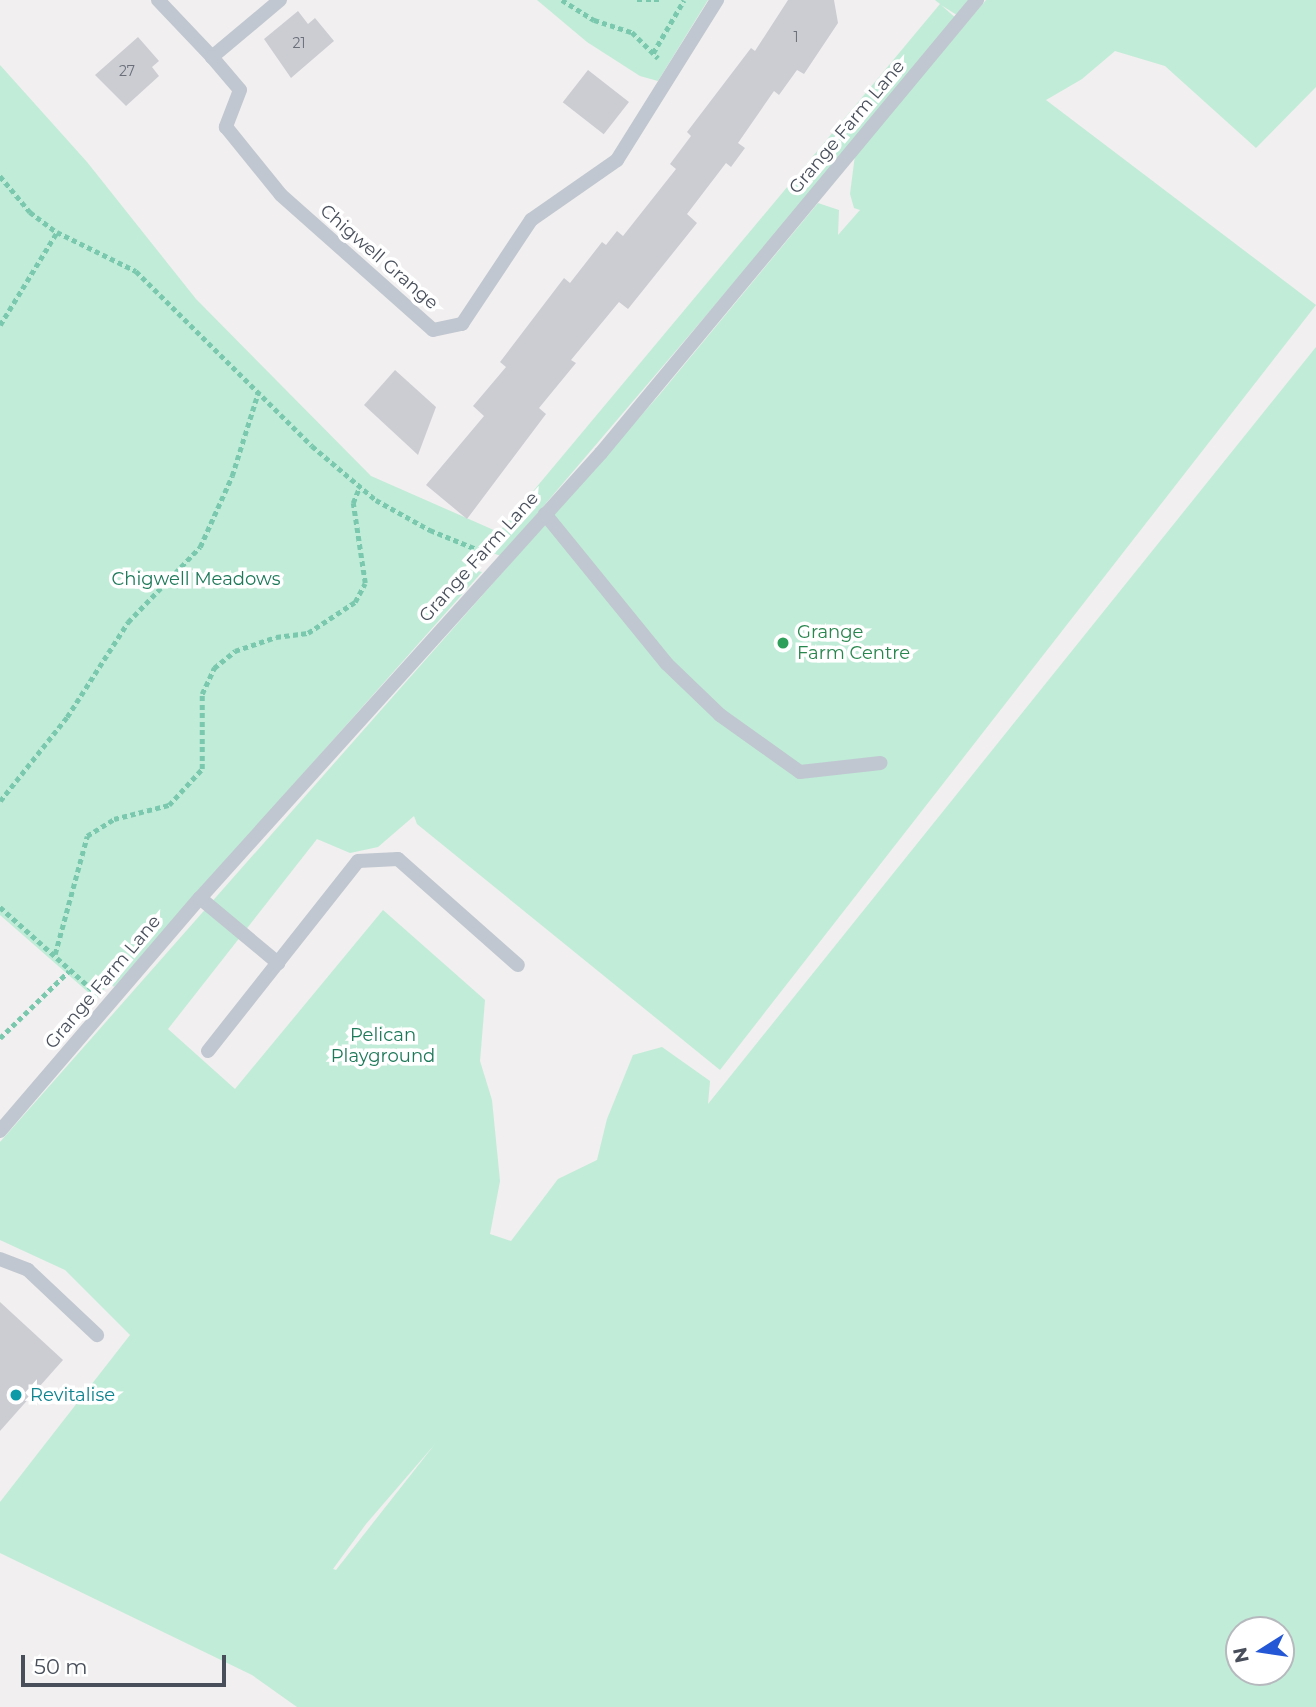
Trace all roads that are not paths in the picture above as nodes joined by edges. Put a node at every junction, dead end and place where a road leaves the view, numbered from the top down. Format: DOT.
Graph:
graph roads {
  1 [pos="158,0"];
  2 [pos="280,0"];
  3 [pos="717,0"];
  4 [pos="977,0"];
  5 [pos="212,57"];
  6 [pos="545,513"];
  7 [pos="880,764"];
  8 [pos="200,898"];
  9 [pos="278,962"];
  10 [pos="518,965"];
  11 [pos="208,1051"];
  12 [pos="0,1131"];
  13 [pos="0,1259"];
  14 [pos="97,1335"];
  1 -- 5 [label="lane, Chigwell Grange"];
  2 -- 5 [label="lane"];
  3 -- 5 [label="lane, Chigwell Grange"];
  4 -- 6 [label="lane, Grange Farm Lane"];
  6 -- 7 [label="lane"];
  6 -- 8 [label="lane, Grange Farm Lane"];
  8 -- 9 [label="lane"];
  8 -- 12 [label="lane, Grange Farm Lane"];
  9 -- 10 [label="lane"];
  9 -- 11 [label="lane"];
  13 -- 14 [label="lane"];
}
